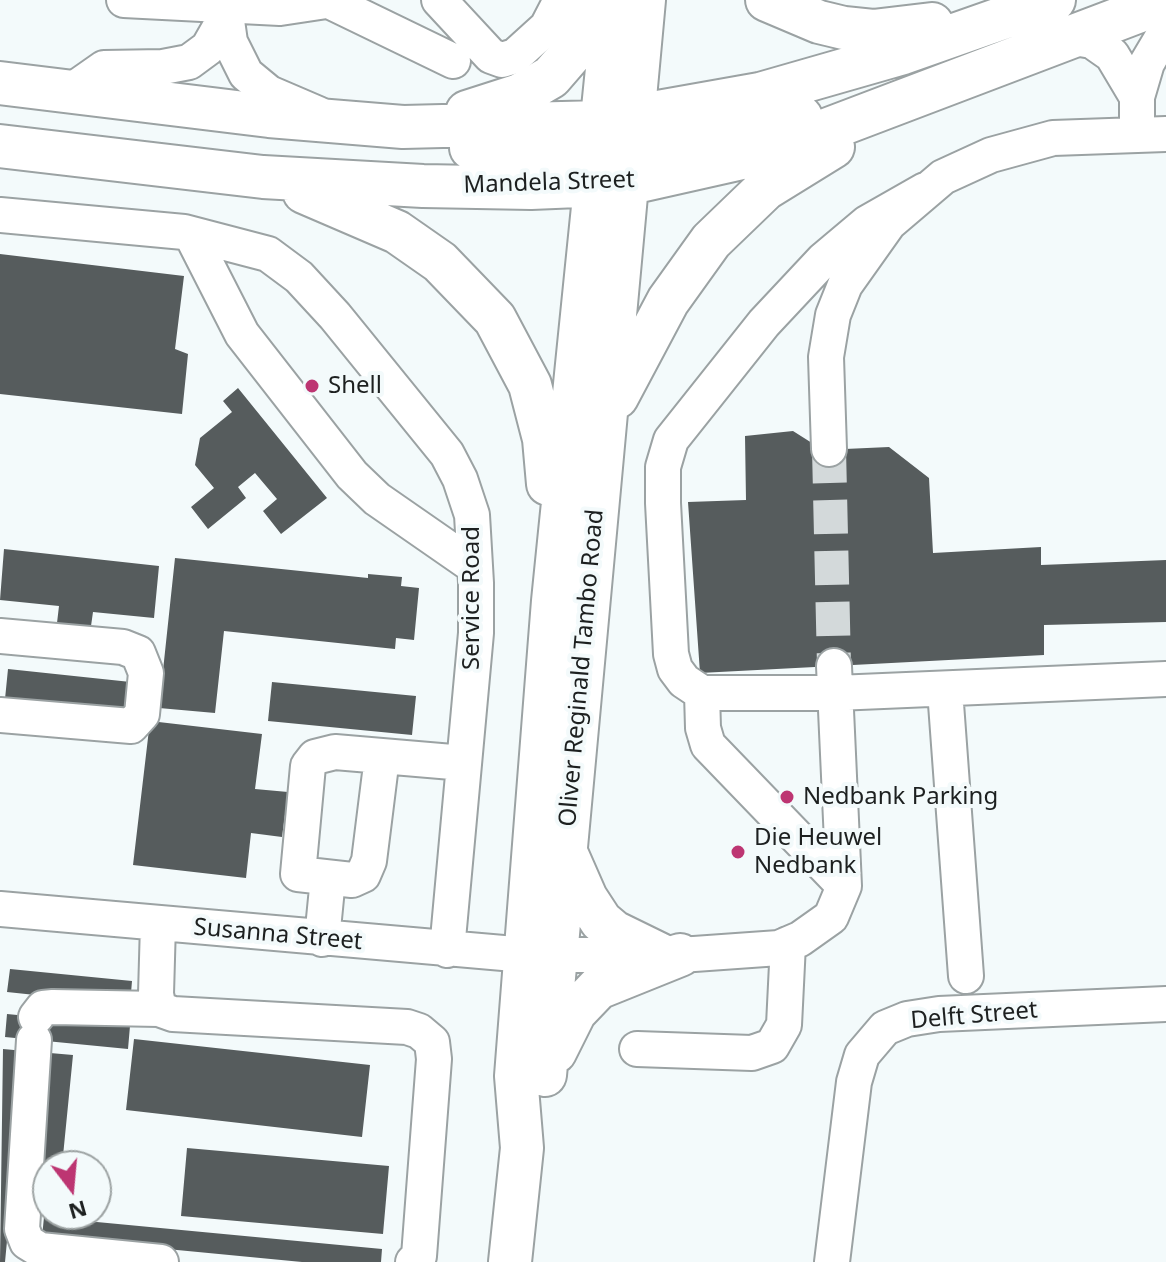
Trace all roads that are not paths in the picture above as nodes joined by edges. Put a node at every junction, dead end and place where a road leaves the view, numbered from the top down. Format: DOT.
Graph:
graph roads {
  1 [pos="124,0"];
  2 [pos="439,0"];
  3 [pos="561,0"];
  4 [pos="598,0"];
  5 [pos="614,0"];
  6 [pos="644,0"];
  7 [pos="767,0"];
  8 [pos="331,1"];
  9 [pos="1166,1"];
  10 [pos="1056,13"];
  11 [pos="225,14"];
  12 [pos="1166,31"];
  13 [pos="453,61"];
  14 [pos="0,83"];
  15 [pos="74,89"];
  16 [pos="920,95"];
  17 [pos="1137,97"];
  18 [pos="333,121"];
  19 [pos="623,126"];
  20 [pos="403,127"];
  21 [pos="1151,134"];
  22 [pos="0,146"];
  23 [pos="263,177"];
  24 [pos="606,178"];
  25 [pos="925,190"];
  26 [pos="0,215"];
  27 [pos="191,234"];
  28 [pos="605,419"];
  29 [pos="829,449"];
  30 [pos="475,567"];
  31 [pos="553,601"];
  32 [pos="0,636"];
  33 [pos="1166,679"];
  34 [pos="835,680"];
  35 [pos="945,690"];
  36 [pos="702,693"];
  37 [pos="0,715"];
  38 [pos="559,726"];
  39 [pos="382,757"];
  40 [pos="464,763"];
  41 [pos="565,852"];
  42 [pos="328,878"];
  43 [pos="844,886"];
  44 [pos="0,909"];
  45 [pos="158,924"];
  46 [pos="322,939"];
  47 [pos="788,944"];
  48 [pos="447,950"];
  49 [pos="542,955"];
  50 [pos="671,955"];
  51 [pos="966,976"];
  52 [pos="1166,1004"];
  53 [pos="159,1009"];
  54 [pos="637,1049"];
  55 [pos="544,1077"];
  56 [pos="522,1148"];
  57 [pos="161,1262"];
  58 [pos="413,1262"];
  59 [pos="510,1262"];
  60 [pos="832,1262"];
  1 -- 11 [label="street"];
  2 -- 3 [label="street"];
  4 -- 20 [label="main road"];
  5 -- 19 [label="main road"];
  6 -- 19 [label="main road"];
  7 -- 10 [label="main road"];
  8 -- 11 [label="street"];
  8 -- 13 [label="street"];
  9 -- 10 [label="main road, Mandela Street"];
  10 -- 16 [label="main road, Mandela Street"];
  10 -- 17 [label="street"];
  10 -- 19 [label="main road, Mandela Street"];
  11 -- 15 [label="street"];
  11 -- 18 [label="street"];
  12 -- 17 [label="street"];
  14 -- 15 [label="main road, Mandela Street"];
  15 -- 18 [label="main road, Mandela Street"];
  16 -- 19 [label="main road"];
  16 -- 24 [label="main road, Mandela Street"];
  16 -- 28 [label="main road"];
  17 -- 21 [label="street"];
  18 -- 20 [label="main road, Mandela Street"];
  19 -- 20 [label="main road, Mandela Street"];
  19 -- 24 [label="main road"];
  20 -- 24 [label="main road"];
  21 -- 25 [label="street"];
  22 -- 23 [label="main road, Mandela Street"];
  23 -- 24 [label="main road, Mandela Street"];
  23 -- 31 [label="main road"];
  24 -- 28 [label="main road, Oliver Reginald Tambo Road"];
  24 -- 31 [label="main road, Oliver Reginald Tambo Road"];
  25 -- 29 [label="street"];
  25 -- 36 [label="street"];
  26 -- 27 [label="street, Service Road"];
  27 -- 30 [label="street"];
  27 -- 30 [label="street, Service Road"];
  28 -- 38 [label="main road, Oliver Reginald Tambo Road"];
  30 -- 40 [label="street, Service Road"];
  31 -- 38 [label="main road, Oliver Reginald Tambo Road"];
  32 -- 37 [label="street"];
  33 -- 35 [label="street"];
  34 -- 35 [label="street"];
  34 -- 36 [label="street"];
  34 -- 43 [label="street"];
  35 -- 51 [label="street"];
  36 -- 43 [label="street"];
  38 -- 41 [label="main road, Oliver Reginald Tambo Road"];
  38 -- 49 [label="main road, Oliver Reginald Tambo Road"];
  39 -- 40 [label="street"];
  39 -- 42 [label="street"];
  39 -- 42 [label="street"];
  40 -- 48 [label="street, Service Road"];
  41 -- 49 [label="main road, Oliver Reginald Tambo Road"];
  41 -- 50 [label="main road"];
  42 -- 46 [label="street"];
  43 -- 47 [label="street"];
  44 -- 45 [label="street, Susanna Street"];
  45 -- 46 [label="street, Susanna Street"];
  45 -- 53 [label="street"];
  46 -- 48 [label="street, Susanna Street"];
  47 -- 50 [label="street, Susanna Street"];
  47 -- 54 [label="street"];
  48 -- 49 [label="street, Susanna Street"];
  49 -- 50 [label="street, Susanna Street"];
  49 -- 55 [label="main road, Oliver Reginald Tambo Road"];
  49 -- 56 [label="main road, Oliver Reginald Tambo Road"];
  50 -- 55 [label="main road"];
  52 -- 60 [label="street, Delft Street"];
  53 -- 57 [label="street"];
  53 -- 58 [label="street"];
  55 -- 56 [label="main road, Oliver Reginald Tambo Road"];
  56 -- 59 [label="main road, Oliver Reginald Tambo Road"];
}
